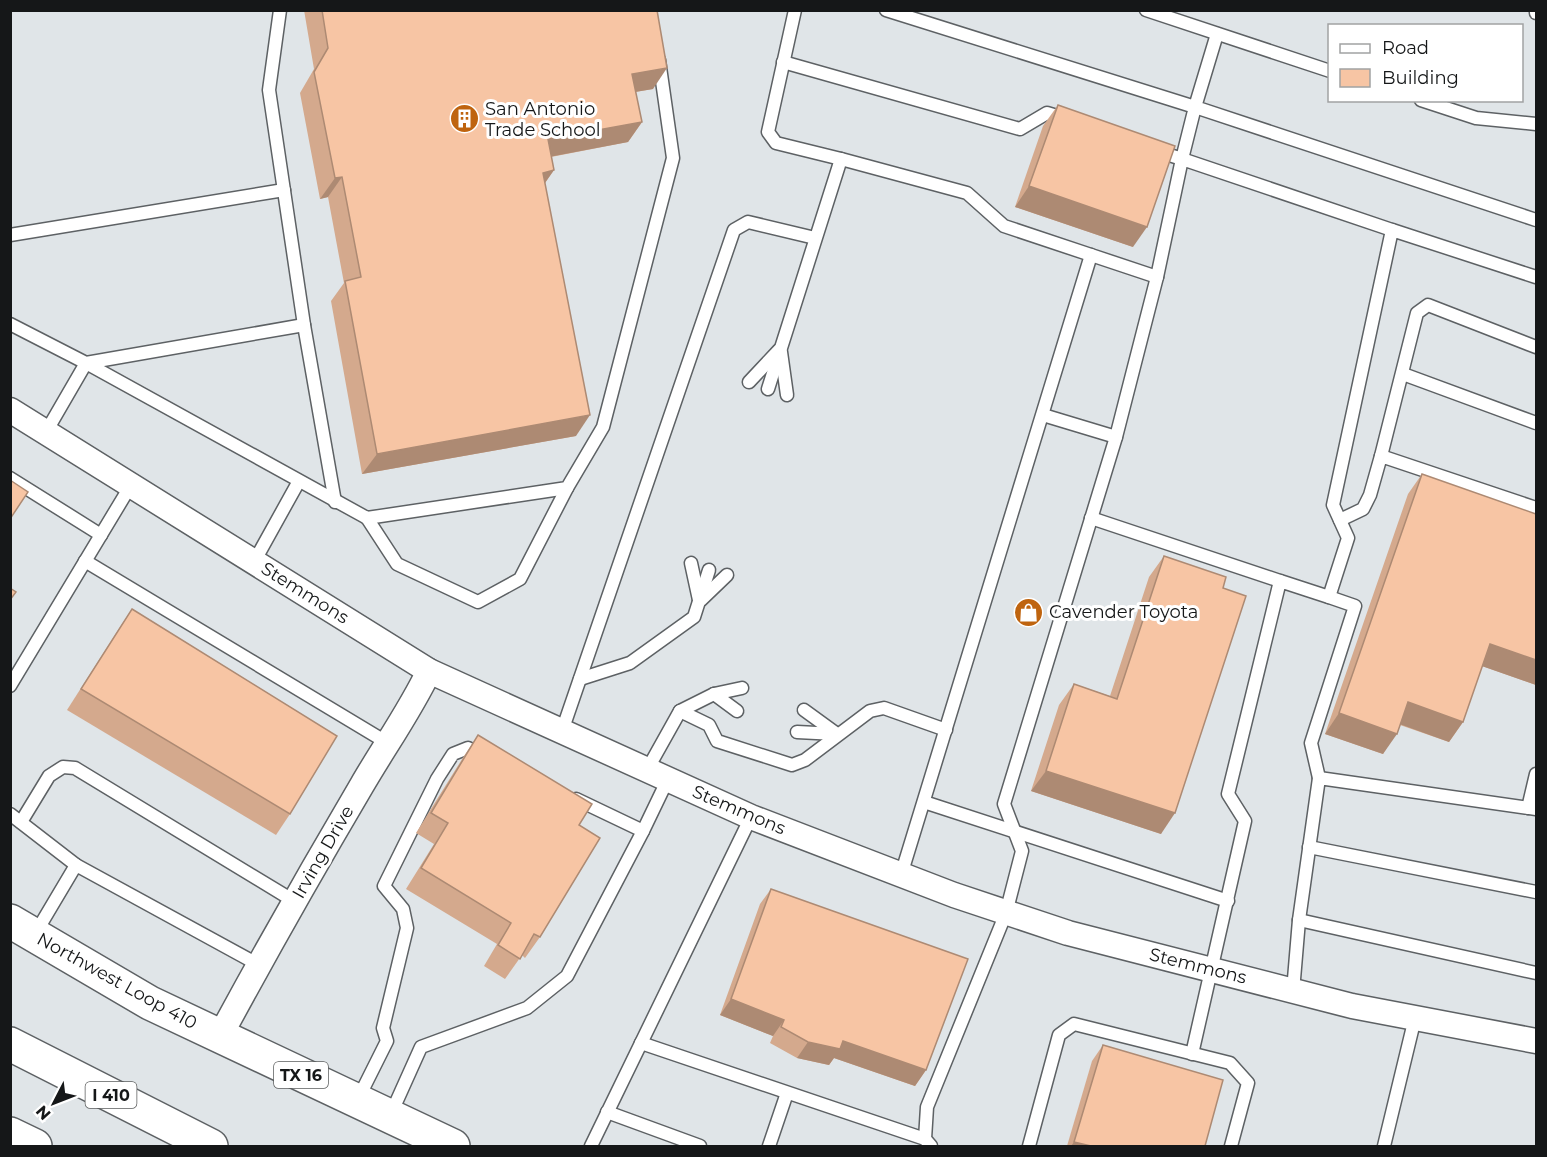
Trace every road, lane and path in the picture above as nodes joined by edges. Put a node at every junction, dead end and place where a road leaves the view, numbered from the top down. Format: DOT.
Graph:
graph roads {
  1 [pos="280,10"];
  2 [pos="795,10"];
  3 [pos="886,10"];
  4 [pos="1146,10"];
  5 [pos="1217,34"];
  6 [pos="657,45"];
  7 [pos="783,62"];
  8 [pos="1328,71"];
  9 [pos="1427,102"];
  10 [pos="1195,107"];
  11 [pos="1081,124"];
  12 [pos="1536,124"];
  13 [pos="1148,147"];
  14 [pos="841,159"];
  15 [pos="1182,159"];
  16 [pos="284,190"];
  17 [pos="1536,220"];
  18 [pos="1392,230"];
  19 [pos="10,235"];
  20 [pos="815,238"];
  21 [pos="1091,255"];
  22 [pos="1157,277"];
  23 [pos="1536,277"];
  24 [pos="10,324"];
  25 [pos="304,325"];
  26 [pos="1536,347"];
  27 [pos="781,348"];
  28 [pos="86,363"];
  29 [pos="1403,374"];
  30 [pos="749,382"];
  31 [pos="768,389"];
  32 [pos="787,395"];
  33 [pos="10,410"];
  34 [pos="1043,414"];
  35 [pos="1536,423"];
  36 [pos="46,432"];
  37 [pos="1116,436"];
  38 [pos="1381,456"];
  39 [pos="10,478"];
  40 [pos="299,481"];
  41 [pos="131,485"];
  42 [pos="567,488"];
  43 [pos="335,502"];
  44 [pos="1536,508"];
  45 [pos="367,518"];
  46 [pos="1091,518"];
  47 [pos="1340,520"];
  48 [pos="101,535"];
  49 [pos="85,561"];
  50 [pos="254,562"];
  51 [pos="691,563"];
  52 [pos="709,570"];
  53 [pos="727,575"];
  54 [pos="1280,581"];
  55 [pos="1329,597"];
  56 [pos="700,601"];
  57 [pos="429,671"];
  58 [pos="580,679"];
  59 [pos="10,686"];
  60 [pos="742,688"];
  61 [pos="714,694"];
  62 [pos="804,710"];
  63 [pos="680,711"];
  64 [pos="737,711"];
  65 [pos="946,730"];
  66 [pos="562,731"];
  67 [pos="797,732"];
  68 [pos="837,734"];
  69 [pos="387,742"];
  70 [pos="489,758"];
  71 [pos="658,774"];
  72 [pos="1536,774"];
  73 [pos="1319,778"];
  74 [pos="561,792"];
  75 [pos="924,802"];
  76 [pos="1532,809"];
  77 [pos="10,814"];
  78 [pos="751,817"];
  79 [pos="21,822"];
  80 [pos="643,831"];
  81 [pos="1015,831"];
  82 [pos="1309,847"];
  83 [pos="76,865"];
  84 [pos="901,875"];
  85 [pos="1536,892"];
  86 [pos="294,900"];
  87 [pos="1228,901"];
  88 [pos="1006,913"];
  89 [pos="1299,920"];
  90 [pos="22,928"];
  91 [pos="259,965"];
  92 [pos="1212,970"];
  93 [pos="1536,973"];
  94 [pos="1293,991"];
  95 [pos="1416,1018"];
  96 [pos="220,1036"];
  97 [pos="1536,1041"];
  98 [pos="641,1043"];
  99 [pos="10,1044"];
  100 [pos="1192,1054"];
  101 [pos="788,1093"];
  102 [pos="357,1100"];
  103 [pos="607,1112"];
  104 [pos="389,1116"];
  105 [pos="10,1134"];
  106 [pos="928,1143"];
  107 [pos="35,1146"];
  108 [pos="211,1146"];
  109 [pos="453,1146"];
  110 [pos="591,1146"];
  111 [pos="700,1146"];
  112 [pos="769,1146"];
  113 [pos="1029,1146"];
  114 [pos="1231,1146"];
  115 [pos="1384,1146"];
  1 -- 16 [label="lane"];
  2 -- 7 [label="lane"];
  3 -- 10 [label="lane"];
  4 -- 5 [label="lane"];
  5 -- 8 [label="lane"];
  5 -- 10 [label="lane"];
  6 -- 42 [label="lane"];
  7 -- 11 [label="lane"];
  7 -- 14 [label="lane"];
  9 -- 12 [label="lane"];
  10 -- 15 [label="lane"];
  10 -- 17 [label="lane"];
  13 -- 15 [label="lane"];
  14 -- 20 [label="lane"];
  14 -- 21 [label="lane"];
  15 -- 18 [label="lane"];
  15 -- 22 [label="lane"];
  16 -- 19 [label="lane"];
  16 -- 25 [label="lane"];
  18 -- 23 [label="lane"];
  18 -- 47 [label="lane"];
  20 -- 27 [label="lane"];
  20 -- 58 [label="lane"];
  21 -- 22 [label="lane"];
  21 -- 34 [label="lane"];
  22 -- 37 [label="lane"];
  24 -- 28 [label="lane"];
  25 -- 28 [label="lane"];
  25 -- 43 [label="lane"];
  26 -- 29 [label="lane"];
  27 -- 30 [label="lane"];
  27 -- 31 [label="lane"];
  27 -- 32 [label="lane"];
  28 -- 36 [label="lane"];
  28 -- 40 [label="lane"];
  29 -- 35 [label="lane"];
  29 -- 38 [label="lane"];
  33 -- 36 [label="street, Stemmons"];
  34 -- 37 [label="lane"];
  34 -- 65 [label="lane"];
  36 -- 41 [label="street, Stemmons"];
  37 -- 46 [label="lane"];
  38 -- 44 [label="lane"];
  38 -- 47 [label="lane"];
  39 -- 48 [label="lane"];
  40 -- 43 [label="lane"];
  40 -- 50 [label="lane"];
  41 -- 48 [label="lane"];
  41 -- 50 [label="street, Stemmons"];
  42 -- 45 [label="lane"];
  42 -- 45 [label="lane"];
  43 -- 45 [label="lane"];
  46 -- 54 [label="lane"];
  46 -- 81 [label="lane"];
  47 -- 55 [label="lane"];
  48 -- 49 [label="lane"];
  49 -- 59 [label="lane"];
  49 -- 69 [label="lane"];
  50 -- 57 [label="street, Stemmons"];
  51 -- 56 [label="lane"];
  52 -- 56 [label="lane"];
  53 -- 56 [label="lane"];
  54 -- 55 [label="lane"];
  54 -- 87 [label="lane"];
  55 -- 73 [label="lane"];
  56 -- 58 [label="lane"];
  57 -- 66 [label="street, Stemmons"];
  57 -- 69 [label="street, Irving Drive"];
  58 -- 66 [label="lane"];
  60 -- 61 [label="lane"];
  61 -- 63 [label="lane"];
  61 -- 64 [label="lane"];
  62 -- 68 [label="lane"];
  63 -- 68 [label="lane"];
  63 -- 71 [label="lane"];
  65 -- 68 [label="lane"];
  65 -- 75 [label="lane"];
  66 -- 71 [label="street, Stemmons"];
  67 -- 68 [label="lane"];
  69 -- 86 [label="street, Irving Drive"];
  70 -- 102 [label="lane"];
  71 -- 78 [label="street, Stemmons"];
  71 -- 80 [label="lane"];
  72 -- 76 [label="lane"];
  73 -- 76 [label="lane"];
  73 -- 82 [label="lane"];
  74 -- 80 [label="lane"];
  75 -- 81 [label="lane"];
  75 -- 84 [label="lane"];
  77 -- 79 [label="lane"];
  78 -- 84 [label="street, Stemmons"];
  78 -- 98 [label="lane"];
  79 -- 83 [label="lane"];
  79 -- 86 [label="lane"];
  80 -- 104 [label="lane"];
  81 -- 87 [label="lane"];
  81 -- 88 [label="lane"];
  82 -- 85 [label="lane"];
  82 -- 89 [label="lane"];
  83 -- 90 [label="lane"];
  83 -- 91 [label="lane"];
  84 -- 88 [label="street, Stemmons"];
  86 -- 91 [label="street, Irving Drive"];
  87 -- 92 [label="lane"];
  88 -- 92 [label="street, Stemmons"];
  88 -- 106 [label="lane"];
  89 -- 93 [label="lane"];
  89 -- 94 [label="lane"];
  90 -- 96 [label="main road, Northwest Loop 410 / TX 16"];
  91 -- 96 [label="street, Irving Drive"];
  92 -- 94 [label="street, Stemmons"];
  92 -- 100 [label="lane"];
  94 -- 95 [label="street, Stemmons"];
  95 -- 97 [label="street, Stemmons"];
  95 -- 115 [label="lane"];
  96 -- 102 [label="main road, Northwest Loop 410 / TX 16"];
  98 -- 101 [label="lane"];
  98 -- 103 [label="lane"];
  99 -- 108 [label="main road, I 410"];
  100 -- 113 [label="lane"];
  100 -- 114 [label="lane"];
  101 -- 106 [label="lane"];
  101 -- 112 [label="lane"];
  102 -- 104 [label="main road, Northwest Loop 410 / TX 16"];
  103 -- 110 [label="lane"];
  103 -- 111 [label="lane"];
  104 -- 109 [label="main road, Northwest Loop 410 / TX 16"];
  105 -- 107 [label="main road"];
}
